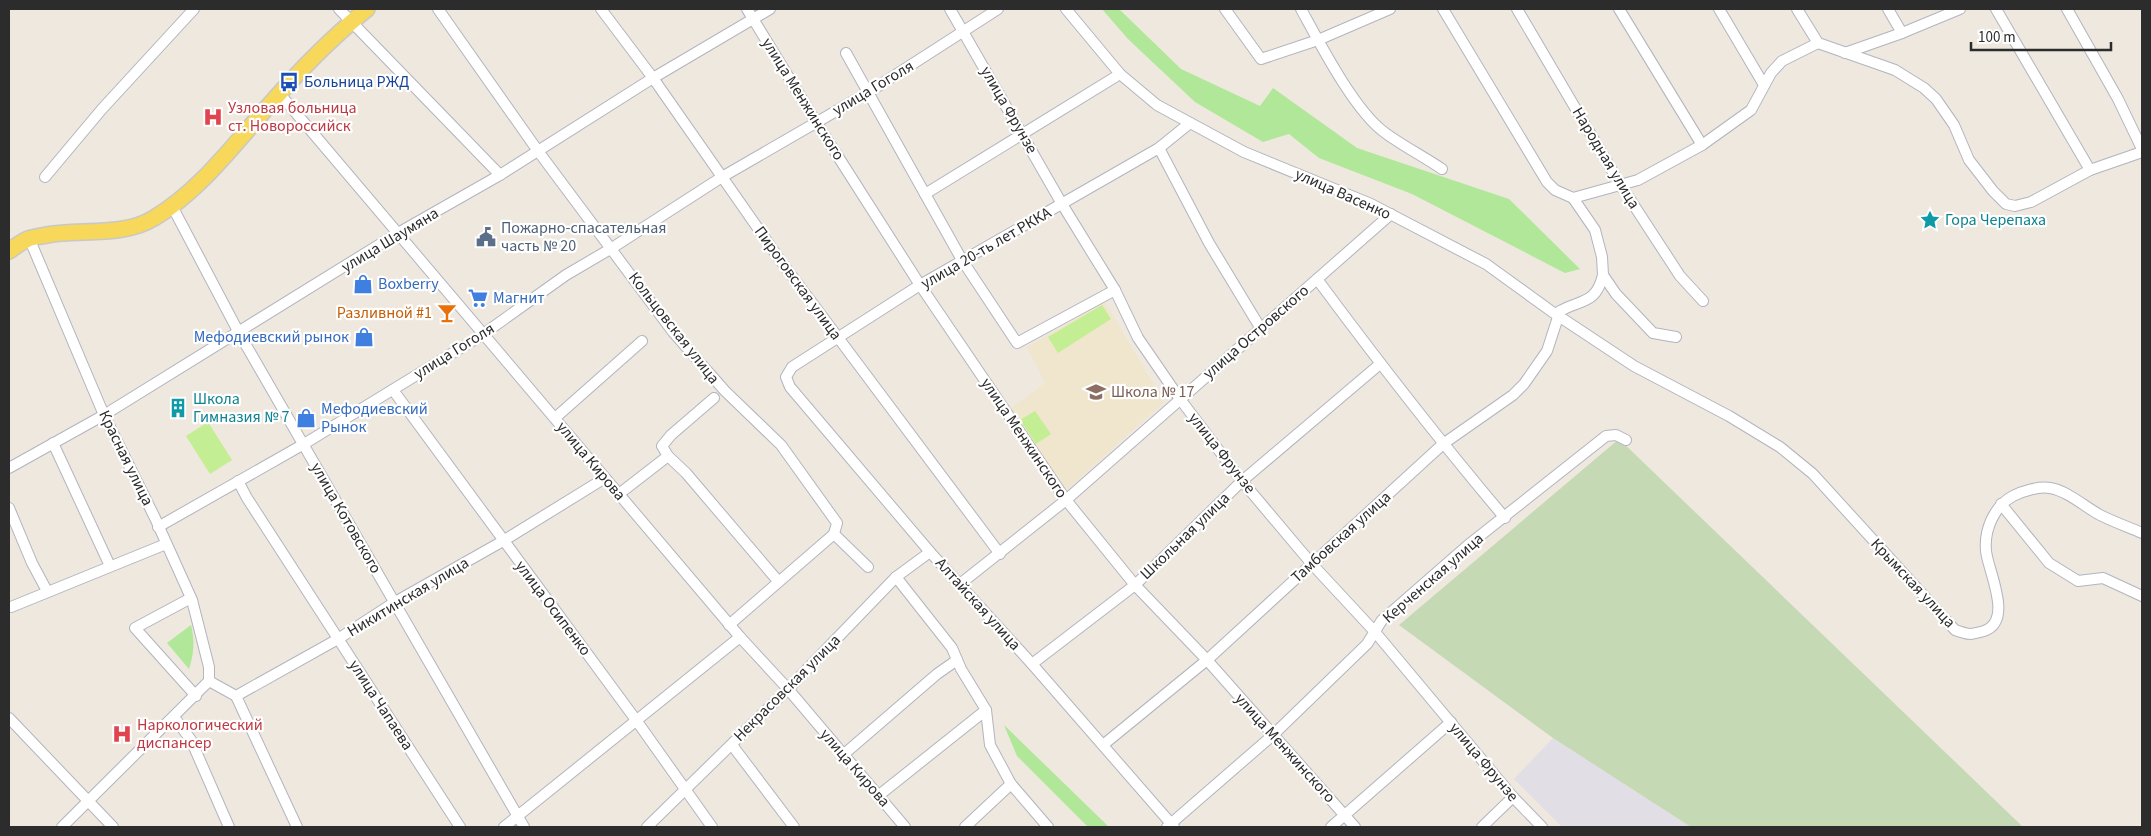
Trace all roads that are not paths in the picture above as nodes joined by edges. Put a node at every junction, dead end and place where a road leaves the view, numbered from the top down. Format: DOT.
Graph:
graph roads {
  1 [pos="194,9"];
  2 [pos="339,9"];
  3 [pos="367,9"];
  4 [pos="438,9"];
  5 [pos="601,9"];
  6 [pos="747,9"];
  7 [pos="770,9"];
  8 [pos="950,9"];
  9 [pos="998,9"];
  10 [pos="1066,9"];
  11 [pos="1225,9"];
  12 [pos="1301,9"];
  13 [pos="1390,9"];
  14 [pos="1443,9"];
  15 [pos="1517,9"];
  16 [pos="1619,9"];
  17 [pos="1719,9"];
  18 [pos="1797,9"];
  19 [pos="1888,9"];
  20 [pos="1960,9"];
  21 [pos="1996,9"];
  22 [pos="2067,9"];
  23 [pos="754,19"];
  24 [pos="351,22"];
  25 [pos="964,32"];
  26 [pos="1902,33"];
  27 [pos="1318,40"];
  28 [pos="1818,43"];
  29 [pos="1845,52"];
  30 [pos="846,53"];
  31 [pos="1120,74"];
  32 [pos="653,78"];
  33 [pos="1764,85"];
  34 [pos="869,92"];
  35 [pos="279,94"];
  36 [pos="816,122"];
  37 [pos="1190,123"];
  38 [pos="1023,134"];
  39 [pos="1702,145"];
  40 [pos="1159,148"];
  41 [pos="2142,150"];
  42 [pos="538,151"];
  43 [pos="1442,169"];
  44 [pos="2090,170"];
  45 [pos="500,175"];
  46 [pos="45,177"];
  47 [pos="722,177"];
  48 [pos="1620,184"];
  49 [pos="925,194"];
  50 [pos="1573,198"];
  51 [pos="1062,204"];
  52 [pos="172,206"];
  53 [pos="1391,214"];
  54 [pos="398,234"];
  55 [pos="29,238"];
  56 [pos="612,248"];
  57 [pos="9,251"];
  58 [pos="962,260"];
  59 [pos="1603,275"];
  60 [pos="1317,279"];
  61 [pos="920,285"];
  62 [pos="1115,290"];
  63 [pos="1703,301"];
  64 [pos="1557,316"];
  65 [pos="1261,328"];
  66 [pos="239,333"];
  67 [pos="482,335"];
  68 [pos="838,338"];
  69 [pos="1676,338"];
  70 [pos="642,341"];
  71 [pos="1380,364"];
  72 [pos="1634,366"];
  73 [pos="786,378"];
  74 [pos="393,390"];
  75 [pos="714,398"];
  76 [pos="1180,399"];
  77 [pos="104,415"];
  78 [pos="555,418"];
  79 [pos="1626,440"];
  80 [pos="53,443"];
  81 [pos="304,444"];
  82 [pos="1443,444"];
  83 [pos="668,456"];
  84 [pos="9,468"];
  85 [pos="605,478"];
  86 [pos="1242,481"];
  87 [pos="238,482"];
  88 [pos="618,494"];
  89 [pos="1066,500"];
  90 [pos="2001,504"];
  91 [pos="9,508"];
  92 [pos="1505,518"];
  93 [pos="158,527"];
  94 [pos="2142,533"];
  95 [pos="834,534"];
  96 [pos="504,541"];
  97 [pos="166,544"];
  98 [pos="930,552"];
  99 [pos="1000,554"];
  100 [pos="866,564"];
  101 [pos="1311,564"];
  102 [pos="110,566"];
  103 [pos="896,577"];
  104 [pos="778,581"];
  105 [pos="960,584"];
  106 [pos="1135,585"];
  107 [pos="47,591"];
  108 [pos="2142,596"];
  109 [pos="191,598"];
  110 [pos="395,602"];
  111 [pos="9,606"];
  112 [pos="729,624"];
  113 [pos="1375,632"];
  114 [pos="740,637"];
  115 [pos="338,639"];
  116 [pos="957,660"];
  117 [pos="1206,660"];
  118 [pos="1032,664"];
  119 [pos="210,681"];
  120 [pos="788,689"];
  121 [pos="196,696"];
  122 [pos="236,696"];
  123 [pos="986,710"];
  124 [pos="174,717"];
  125 [pos="9,718"];
  126 [pos="636,720"];
  127 [pos="1451,722"];
  128 [pos="1273,735"];
  129 [pos="732,745"];
  130 [pos="1103,745"];
  131 [pos="843,755"];
  132 [pos="1011,784"];
  133 [pos="685,792"];
  134 [pos="878,796"];
  135 [pos="1513,797"];
  136 [pos="88,801"];
  137 [pos="1345,815"];
  138 [pos="518,816"];
  139 [pos="1171,826"];
  140 [pos="62,827"];
  141 [pos="113,827"];
  142 [pos="230,827"];
  143 [pos="297,827"];
  144 [pos="460,827"];
  145 [pos="504,827"];
  146 [pos="524,827"];
  147 [pos="647,827"];
  148 [pos="712,827"];
  149 [pos="794,827"];
  150 [pos="905,827"];
  151 [pos="965,827"];
  152 [pos="1048,827"];
  153 [pos="1331,827"];
  154 [pos="1356,827"];
  155 [pos="1482,827"];
  156 [pos="1542,827"];
  1 -- 46 [label="street"];
  2 -- 24 [label="street"];
  3 -- 24 [label="main road"];
  4 -- 42 [label="street, Кольцовская улица"];
  5 -- 32 [label="street, Пироговская улица"];
  6 -- 23 [label="street, улица Менжинского"];
  7 -- 23 [label="street, улица Шаумяна"];
  8 -- 25 [label="street, улица Фрунзе"];
  9 -- 25 [label="street, улица Гоголя"];
  10 -- 31 [label="street, улица Васенко"];
  11 -- 27 [label="street"];
  12 -- 27 [label="street"];
  13 -- 27 [label="street"];
  14 -- 50 [label="street"];
  15 -- 48 [label="street, Народная улица"];
  16 -- 39 [label="street"];
  17 -- 33 [label="street"];
  18 -- 28 [label="street"];
  19 -- 26 [label="street"];
  20 -- 26 [label="street"];
  21 -- 44 [label="street"];
  22 -- 41 [label="street"];
  23 -- 32 [label="street, улица Шаумяна"];
  23 -- 36 [label="street, улица Менжинского"];
  24 -- 35 [label="main road"];
  24 -- 45 [label="street"];
  25 -- 34 [label="street, улица Гоголя"];
  25 -- 38 [label="street, улица Фрунзе"];
  26 -- 29 [label="street"];
  27 -- 43 [label="street"];
  28 -- 29 [label="street"];
  28 -- 33 [label="street"];
  29 -- 44 [label="street"];
  30 -- 34 [label="street"];
  31 -- 37 [label="street, улица Васенко"];
  31 -- 38 [label="street"];
  32 -- 42 [label="street, улица Шаумяна"];
  32 -- 47 [label="street, Пироговская улица"];
  33 -- 39 [label="street"];
  34 -- 36 [label="street, улица Гоголя"];
  34 -- 49 [label="street"];
  35 -- 52 [label="main road"];
  35 -- 54 [label="street, улица Кирова"];
  36 -- 47 [label="street, улица Гоголя"];
  36 -- 61 [label="street, улица Менжинского"];
  37 -- 40 [label="street, улица 20-ть лет РККА"];
  37 -- 53 [label="street, улица Васенко"];
  38 -- 49 [label="street"];
  38 -- 51 [label="street, улица Фрунзе"];
  39 -- 48 [label="street"];
  40 -- 51 [label="street, улица 20-ть лет РККА"];
  40 -- 65 [label="street"];
  41 -- 44 [label="street"];
  42 -- 45 [label="street, улица Шаумяна"];
  42 -- 56 [label="street, Кольцовская улица"];
  45 -- 54 [label="street, улица Шаумяна"];
  47 -- 56 [label="street, улица Гоголя"];
  47 -- 68 [label="street, Пироговская улица"];
  48 -- 50 [label="street"];
  48 -- 63 [label="street, Народная улица"];
  49 -- 58 [label="street"];
  50 -- 59 [label="street"];
  51 -- 58 [label="street, улица 20-ть лет РККА"];
  51 -- 62 [label="street, улица Фрунзе"];
  52 -- 55 [label="main road"];
  52 -- 66 [label="street, улица Котовского"];
  53 -- 60 [label="street, улица Островского"];
  53 -- 64 [label="street, улица Васенко"];
  54 -- 66 [label="street, улица Шаумяна"];
  54 -- 67 [label="street, улица Кирова"];
  55 -- 57 [label="main road"];
  55 -- 77 [label="street, Красная улица"];
  56 -- 67 [label="street, улица Гоголя"];
  56 -- 95 [label="street, Кольцовская улица"];
  58 -- 61 [label="street, улица 20-ть лет РККА"];
  58 -- 62 [label="street"];
  59 -- 64 [label="street"];
  59 -- 69 [label="street"];
  60 -- 65 [label="street, улица Островского"];
  60 -- 71 [label="street"];
  61 -- 68 [label="street, улица 20-ть лет РККА"];
  61 -- 89 [label="street, улица Менжинского"];
  62 -- 76 [label="street, улица Фрунзе"];
  64 -- 72 [label="street, улица Васенко"];
  64 -- 82 [label="street, Тамбовская улица"];
  65 -- 76 [label="street, улица Островского"];
  66 -- 77 [label="street, улица Шаумяна"];
  66 -- 81 [label="street, улица Котовского"];
  67 -- 74 [label="street, улица Гоголя"];
  67 -- 78 [label="street, улица Кирова"];
  68 -- 73 [label="street, улица 20-ть лет РККА"];
  68 -- 99 [label="street, Пироговская улица"];
  70 -- 78 [label="street"];
  71 -- 82 [label="street"];
  71 -- 86 [label="street, Школьная улица"];
  72 -- 90 [label="street, Крымская улица"];
  73 -- 98 [label="street, Алтайская улица"];
  74 -- 81 [label="street, улица Гоголя"];
  74 -- 96 [label="street, улица Осипенко"];
  75 -- 83 [label="street"];
  76 -- 86 [label="street, улица Фрунзе"];
  76 -- 89 [label="street, улица Островского"];
  77 -- 80 [label="street, улица Шаумяна"];
  77 -- 93 [label="street, Красная улица"];
  78 -- 85 [label="street, улица Кирова"];
  79 -- 92 [label="street, Керченская улица"];
  80 -- 84 [label="street, улица Шаумяна"];
  80 -- 102 [label="street"];
  81 -- 87 [label="street, улица Гоголя"];
  81 -- 110 [label="street, улица Котовского"];
  82 -- 92 [label="street"];
  82 -- 101 [label="street, Тамбовская улица"];
  83 -- 88 [label="street"];
  83 -- 104 [label="street"];
  85 -- 88 [label="street, улица Кирова"];
  85 -- 96 [label="street, Никитинская улица"];
  86 -- 101 [label="street, улица Фрунзе"];
  86 -- 106 [label="street, Школьная улица"];
  87 -- 93 [label="street, улица Гоголя"];
  87 -- 115 [label="street, улица Чапаева"];
  88 -- 112 [label="street, улица Кирова"];
  89 -- 99 [label="street, улица Островского"];
  89 -- 106 [label="street, улица Менжинского"];
  90 -- 94 [label="street"];
  90 -- 108 [label="street"];
  91 -- 107 [label="street"];
  92 -- 113 [label="street, Керченская улица"];
  93 -- 97 [label="street, Красная улица"];
  95 -- 100 [label="street"];
  95 -- 104 [label="street"];
  96 -- 110 [label="street, Никитинская улица"];
  96 -- 126 [label="street, улица Осипенко"];
  97 -- 102 [label="street"];
  97 -- 109 [label="street, Красная улица"];
  98 -- 103 [label="street, Некрасовская улица"];
  98 -- 105 [label="street, Алтайская улица"];
  99 -- 105 [label="street, улица Островского"];
  101 -- 113 [label="street, улица Фрунзе"];
  101 -- 117 [label="street, Тамбовская улица"];
  102 -- 107 [label="street"];
  103 -- 116 [label="street"];
  103 -- 120 [label="street, Некрасовская улица"];
  104 -- 112 [label="street"];
  105 -- 118 [label="street, Алтайская улица"];
  106 -- 117 [label="street, улица Менжинского"];
  106 -- 118 [label="street, Школьная улица"];
  107 -- 111 [label="street"];
  109 -- 119 [label="street, Красная улица"];
  109 -- 121 [label="street"];
  110 -- 115 [label="street, Никитинская улица"];
  110 -- 138 [label="street, улица Котовского"];
  112 -- 114 [label="street, улица Кирова"];
  113 -- 127 [label="street, улица Фрунзе"];
  113 -- 128 [label="street, Керченская улица"];
  114 -- 120 [label="street, улица Кирова"];
  114 -- 126 [label="street"];
  115 -- 122 [label="street, Никитинская улица"];
  115 -- 144 [label="street, улица Чапаева"];
  116 -- 123 [label="street"];
  116 -- 131 [label="street"];
  117 -- 128 [label="street, улица Менжинского"];
  117 -- 130 [label="street, Тамбовская улица"];
  118 -- 130 [label="street, Алтайская улица"];
  119 -- 121 [label="street"];
  119 -- 122 [label="street"];
  120 -- 129 [label="street, Некрасовская улица"];
  120 -- 131 [label="street, улица Кирова"];
  121 -- 124 [label="street"];
  122 -- 143 [label="street"];
  123 -- 132 [label="street"];
  123 -- 134 [label="street"];
  124 -- 136 [label="street"];
  124 -- 142 [label="street"];
  125 -- 136 [label="street"];
  126 -- 133 [label="street, улица Осипенко"];
  126 -- 138 [label="street"];
  127 -- 135 [label="street, улица Фрунзе"];
  127 -- 137 [label="street"];
  128 -- 137 [label="street, улица Менжинского"];
  128 -- 139 [label="street, Керченская улица"];
  129 -- 133 [label="street, Некрасовская улица"];
  129 -- 149 [label="street"];
  130 -- 139 [label="street, Алтайская улица"];
  131 -- 134 [label="street, улица Кирова"];
  132 -- 151 [label="street"];
  132 -- 152 [label="street"];
  133 -- 147 [label="street, Некрасовская улица"];
  133 -- 148 [label="street, улица Осипенко"];
  134 -- 150 [label="street, улица Кирова"];
  135 -- 155 [label="street"];
  135 -- 156 [label="street, улица Фрунзе"];
  136 -- 140 [label="street"];
  136 -- 141 [label="street"];
  137 -- 153 [label="street"];
  137 -- 154 [label="street, улица Менжинского"];
  138 -- 145 [label="street"];
  138 -- 146 [label="street, улица Котовского"];
}
